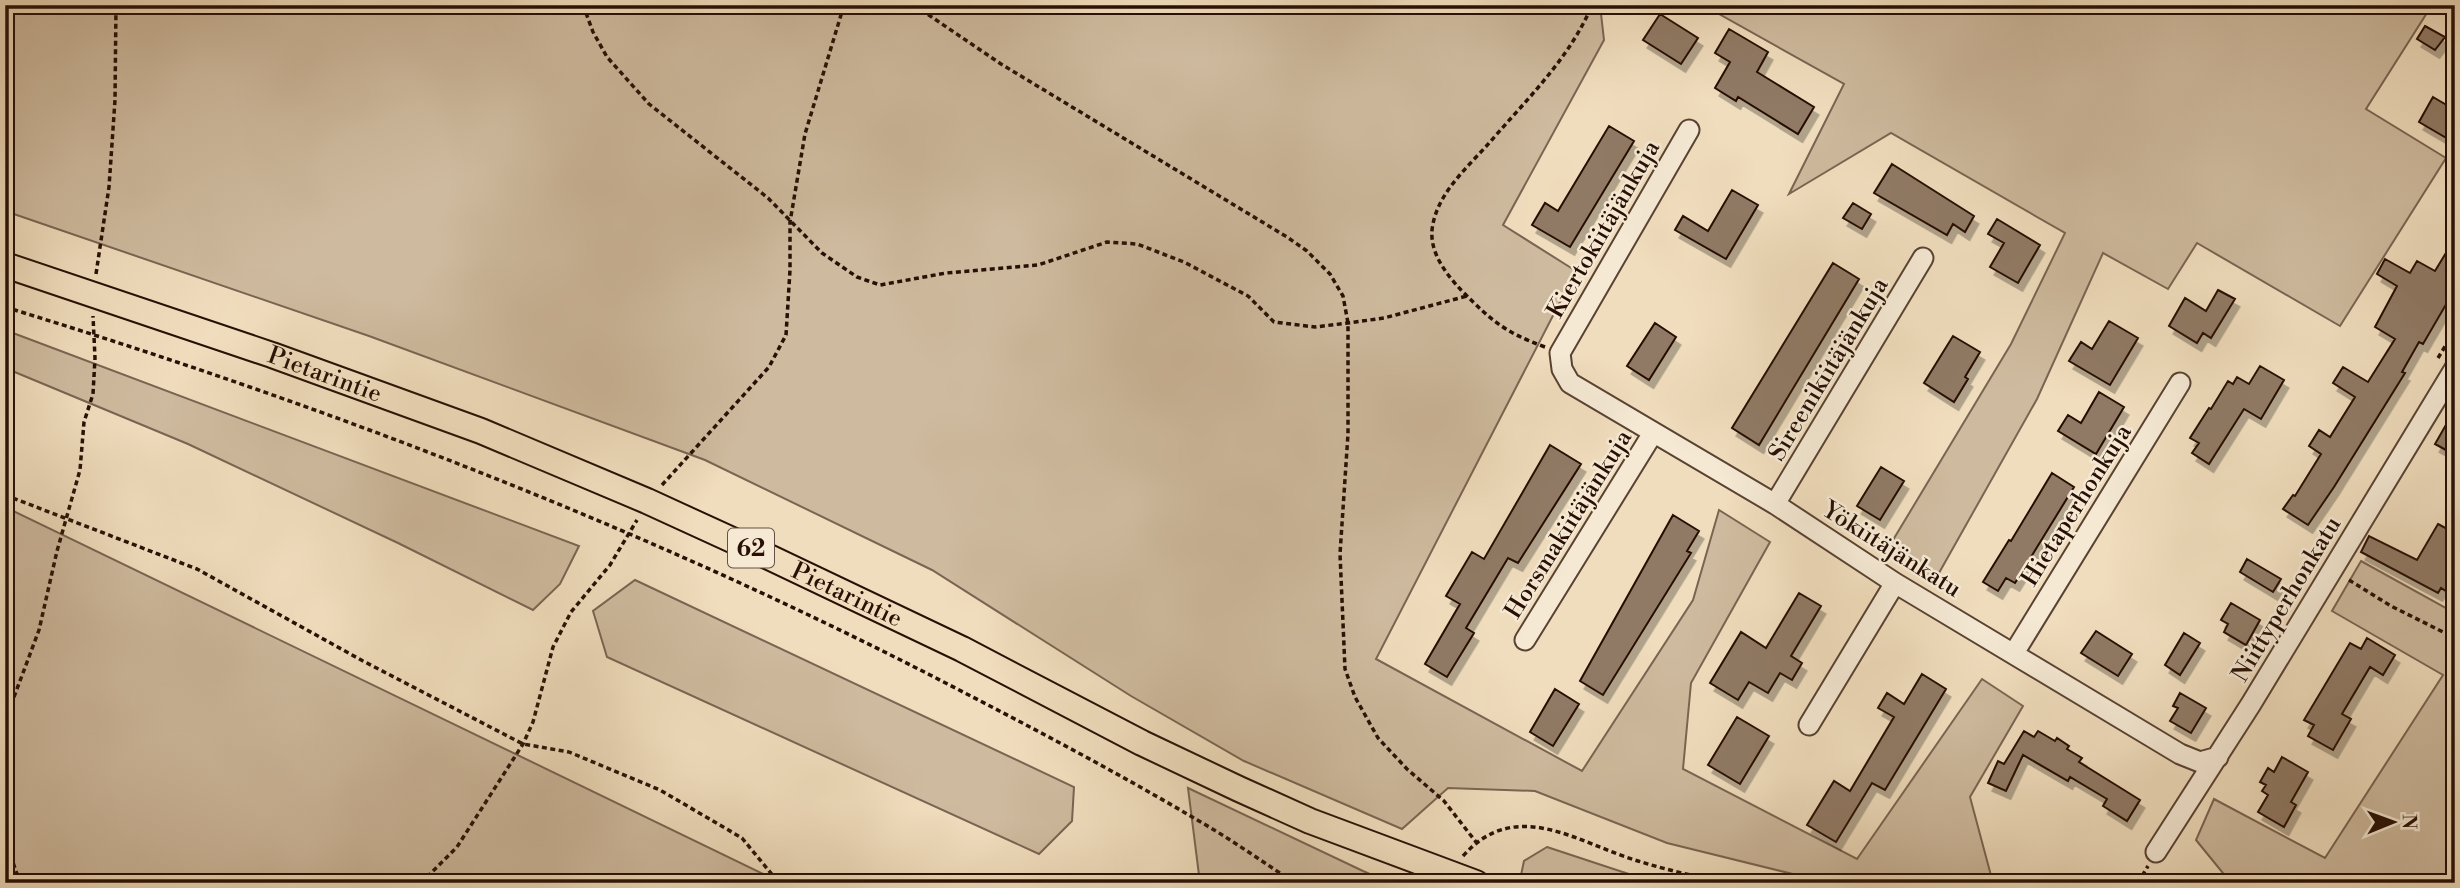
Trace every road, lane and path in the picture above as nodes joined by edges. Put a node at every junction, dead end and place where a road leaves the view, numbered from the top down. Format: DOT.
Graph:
graph roads {
  1 [pos="116,5"];
  2 [pos="583,5"];
  3 [pos="844,5"];
  4 [pos="914,5"];
  5 [pos="1592,5"];
  6 [pos="1689,130"];
  7 [pos="790,222"];
  8 [pos="1923,258"];
  9 [pos="5,265"];
  10 [pos="94,295"];
  11 [pos="1467,296"];
  12 [pos="5,307"];
  13 [pos="1348,323"];
  14 [pos="93,334"];
  15 [pos="1560,353"];
  16 [pos="2455,368"];
  17 [pos="2180,383"];
  18 [pos="1653,433"];
  19 [pos="5,495"];
  20 [pos="647,501"];
  21 [pos="1775,505"];
  22 [pos="66,520"];
  23 [pos="630,533"];
  24 [pos="1895,583"];
  25 [pos="1525,640"];
  26 [pos="2014,653"];
  27 [pos="5,721"];
  28 [pos="1808,724"];
  29 [pos="523,744"];
  30 [pos="2218,757"];
  31 [pos="5,839"];
  32 [pos="1476,842"];
  33 [pos="2156,852"];
  34 [pos="1460,860"];
  35 [pos="20,883"];
  36 [pos="421,883"];
  37 [pos="779,883"];
  38 [pos="1295,883"];
  39 [pos="1476,883"];
  40 [pos="1728,883"];
  1 -- 10 [label="path"];
  2 -- 7 [label="path"];
  3 -- 7 [label="path"];
  4 -- 13 [label="path"];
  5 -- 11 [label="path"];
  6 -- 15 [label="street, Kiertokiitäjänkuja"];
  7 -- 13 [label="path"];
  7 -- 20 [label="path"];
  8 -- 21 [label="street, Sireenikiitäjänkuja"];
  9 -- 10 [label="main road, Pietarintie / 62"];
  10 -- 14 [label="path"];
  10 -- 20 [label="main road, Pietarintie / 62"];
  11 -- 13 [label="path"];
  11 -- 15 [label="path"];
  12 -- 14 [label="path"];
  13 -- 32 [label="path"];
  14 -- 22 [label="path"];
  14 -- 23 [label="path"];
  15 -- 18 [label="street, Yökiitäjänkatu"];
  16 -- 30 [label="street, Niittyperhonkatu"];
  17 -- 26 [label="street, Hietaperhonkuja"];
  18 -- 21 [label="street, Yökiitäjänkatu"];
  18 -- 25 [label="street, Horsmakiitäjänkuja"];
  19 -- 22 [label="path"];
  20 -- 23 [label="path"];
  20 -- 39 [label="main road, Pietarintie / 62"];
  21 -- 24 [label="street, Yökiitäjänkatu"];
  22 -- 27 [label="path"];
  22 -- 29 [label="path"];
  23 -- 29 [label="path"];
  23 -- 38 [label="path"];
  24 -- 26 [label="street, Yökiitäjänkatu"];
  24 -- 28 [label="street"];
  26 -- 30 [label="street, Yökiitäjänkatu"];
  29 -- 36 [label="path"];
  29 -- 37 [label="path"];
  30 -- 33 [label="street, Niittyperhonkatu"];
  31 -- 35 [label="path"];
  32 -- 34 [label="path"];
  32 -- 40 [label="path"];
}
